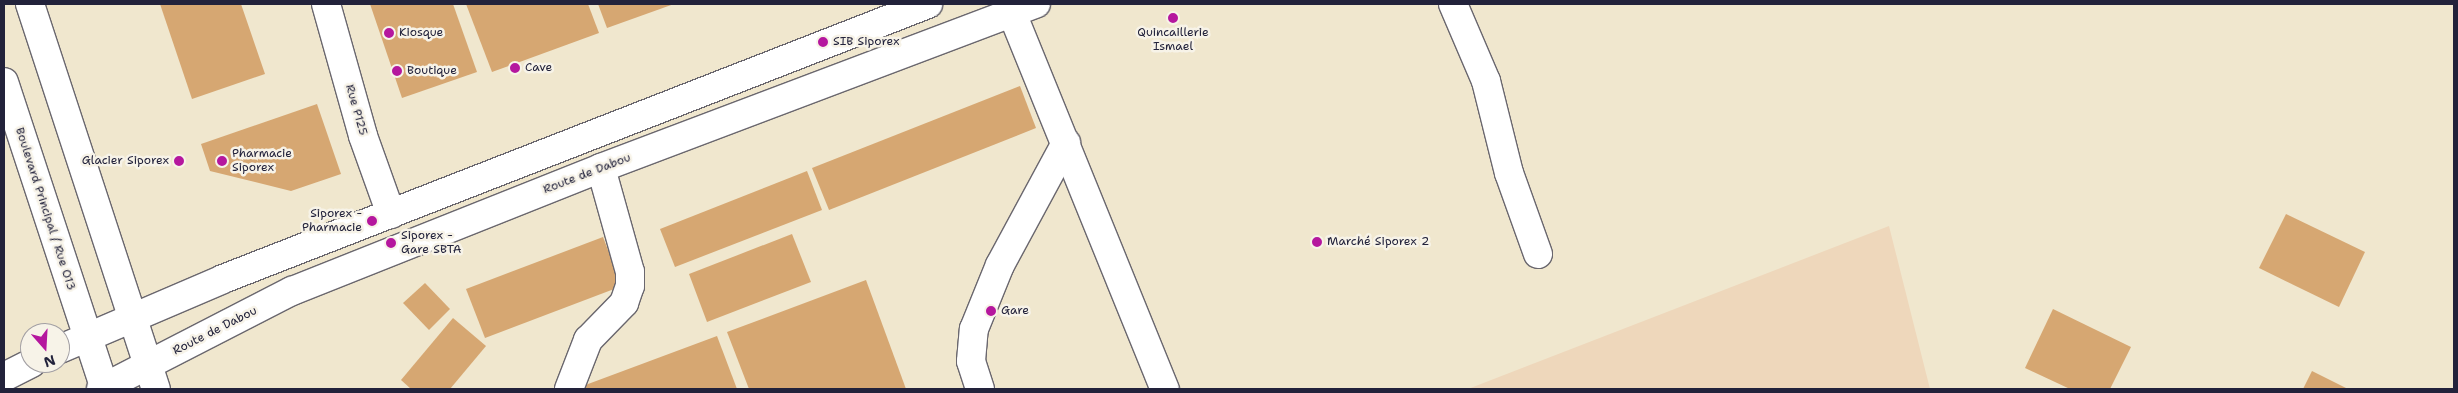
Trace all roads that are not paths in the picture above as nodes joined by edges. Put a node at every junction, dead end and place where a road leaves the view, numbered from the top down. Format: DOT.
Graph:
graph roads {
  1 [pos="30,4"];
  2 [pos="326,4"];
  3 [pos="928,4"];
  4 [pos="1453,4"];
  5 [pos="1024,8"];
  6 [pos="4,82"];
  7 [pos="1066,143"];
  8 [pos="601,168"];
  9 [pos="391,214"];
  10 [pos="1538,254"];
  11 [pos="131,317"];
  12 [pos="86,336"];
  13 [pos="70,344"];
  14 [pos="20,369"];
  15 [pos="4,377"];
  16 [pos="152,377"];
  17 [pos="104,389"];
  18 [pos="569,389"];
  19 [pos="980,389"];
  20 [pos="1165,389"];
  1 -- 11 [label="street"];
  2 -- 9 [label="street, Rue P125"];
  3 -- 9 [label="street"];
  4 -- 10 [label="street"];
  5 -- 7 [label="street"];
  5 -- 8 [label="street, Route de Dabou"];
  6 -- 12 [label="street, Boulevard Principal / Rue O13"];
  7 -- 19 [label="street"];
  7 -- 20 [label="street"];
  8 -- 16 [label="street, Route de Dabou"];
  8 -- 18 [label="street"];
  9 -- 11 [label="street"];
  11 -- 12 [label="street"];
  11 -- 16 [label="street"];
  12 -- 13 [label="street"];
  12 -- 17 [label="street, Boulevard Principal / Rue O13"];
  14 -- 15 [label="street"];
  16 -- 17 [label="street, Route de Dabou"];
}
